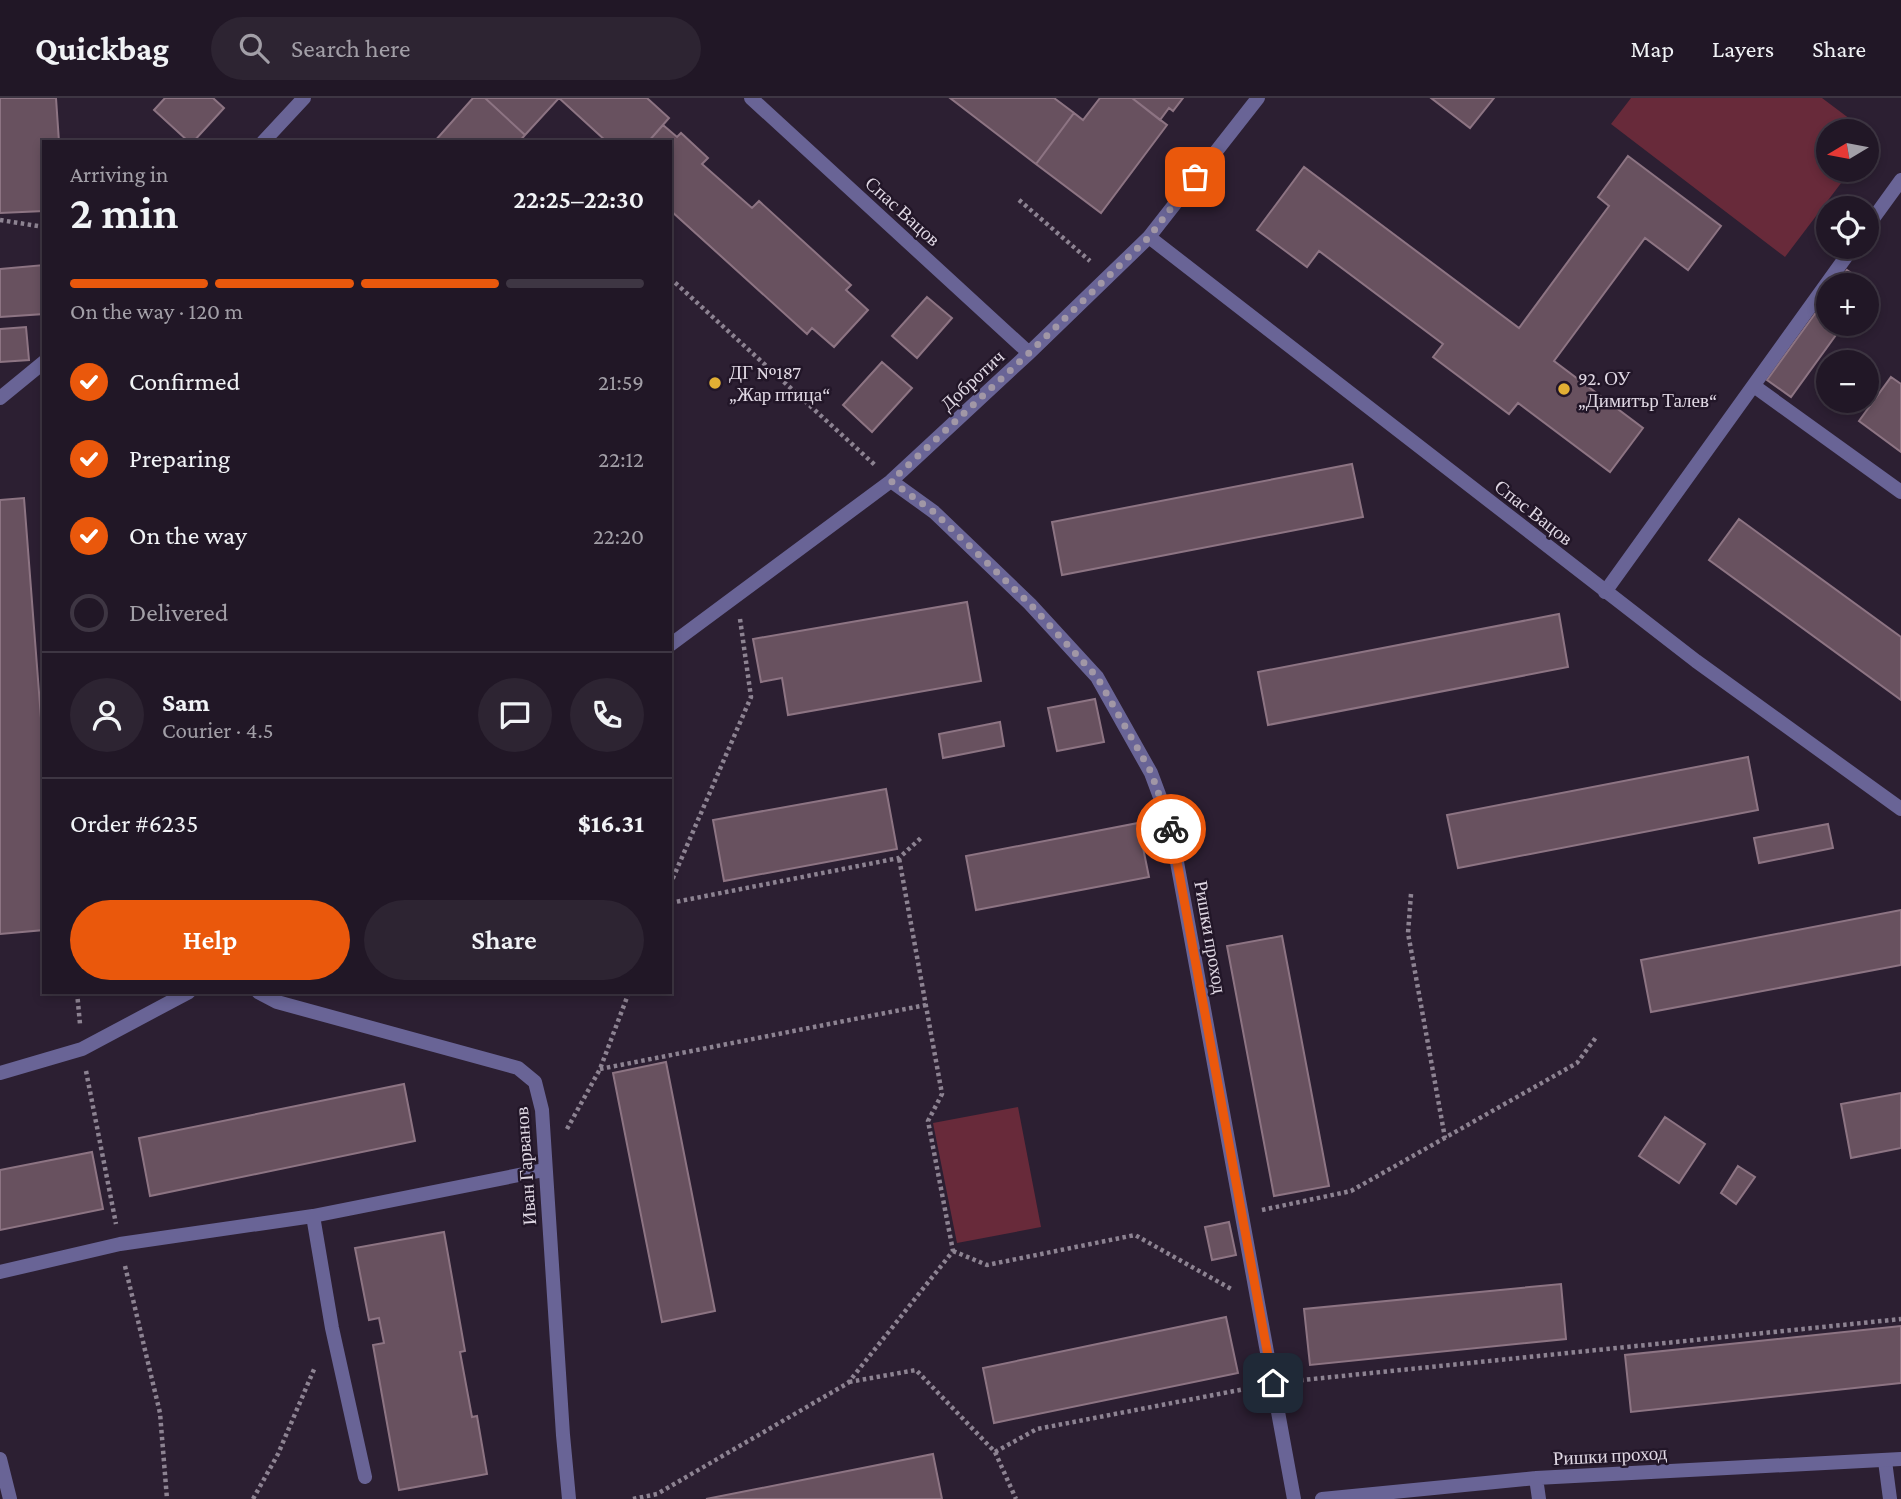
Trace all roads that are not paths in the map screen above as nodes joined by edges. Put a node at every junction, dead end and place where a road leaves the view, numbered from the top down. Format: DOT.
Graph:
graph roads {
  1 [pos="304,98"];
  2 [pos="1258,98"];
  3 [pos="758,100"];
  4 [pos="265,140"];
  5 [pos="1901,180"];
  6 [pos="1879,210"];
  7 [pos="1149,237"];
  8 [pos="1844,259"];
  9 [pos="1029,353"];
  10 [pos="42,364"];
  11 [pos="1754,386"];
  12 [pos="0,398"];
  13 [pos="891,481"];
  14 [pos="1901,492"];
  15 [pos="1605,592"];
  16 [pos="672,644"];
  17 [pos="1901,809"];
  18 [pos="185,994"];
  19 [pos="261,994"];
  20 [pos="0,1073"];
  21 [pos="544,1170"];
  22 [pos="313,1216"];
  23 [pos="0,1272"];
  24 [pos="0,1459"];
  25 [pos="1901,1459"];
  26 [pos="1885,1461"];
  27 [pos="365,1476"];
  28 [pos="1536,1478"];
  29 [pos="10,1499"];
  30 [pos="569,1499"];
  31 [pos="1294,1499"];
  32 [pos="1322,1499"];
  33 [pos="1539,1499"];
  34 [pos="1890,1499"];
  1 -- 4 [label="street"];
  2 -- 7 [label="street, Добротич"];
  3 -- 9 [label="street, Спас Вацов"];
  5 -- 6 [label="street"];
  7 -- 9 [label="street, Добротич"];
  7 -- 15 [label="street, Спас Вацов"];
  8 -- 11 [label="street"];
  9 -- 13 [label="street, Добротич"];
  10 -- 12 [label="street"];
  11 -- 14 [label="street"];
  11 -- 15 [label="street"];
  13 -- 16 [label="street, Добротич"];
  13 -- 31 [label="street, Ришки проход"];
  15 -- 17 [label="street, Спас Вацов"];
  18 -- 20 [label="street"];
  19 -- 21 [label="street, Иван Гарванов"];
  21 -- 22 [label="street"];
  21 -- 30 [label="street, Иван Гарванов"];
  22 -- 23 [label="street"];
  22 -- 27 [label="street"];
  24 -- 29 [label="street"];
  25 -- 26 [label="street, Ришки проход"];
  26 -- 28 [label="street, Ришки проход"];
  26 -- 34 [label="street"];
  28 -- 32 [label="street, Ришки проход"];
  28 -- 33 [label="street"];
}
